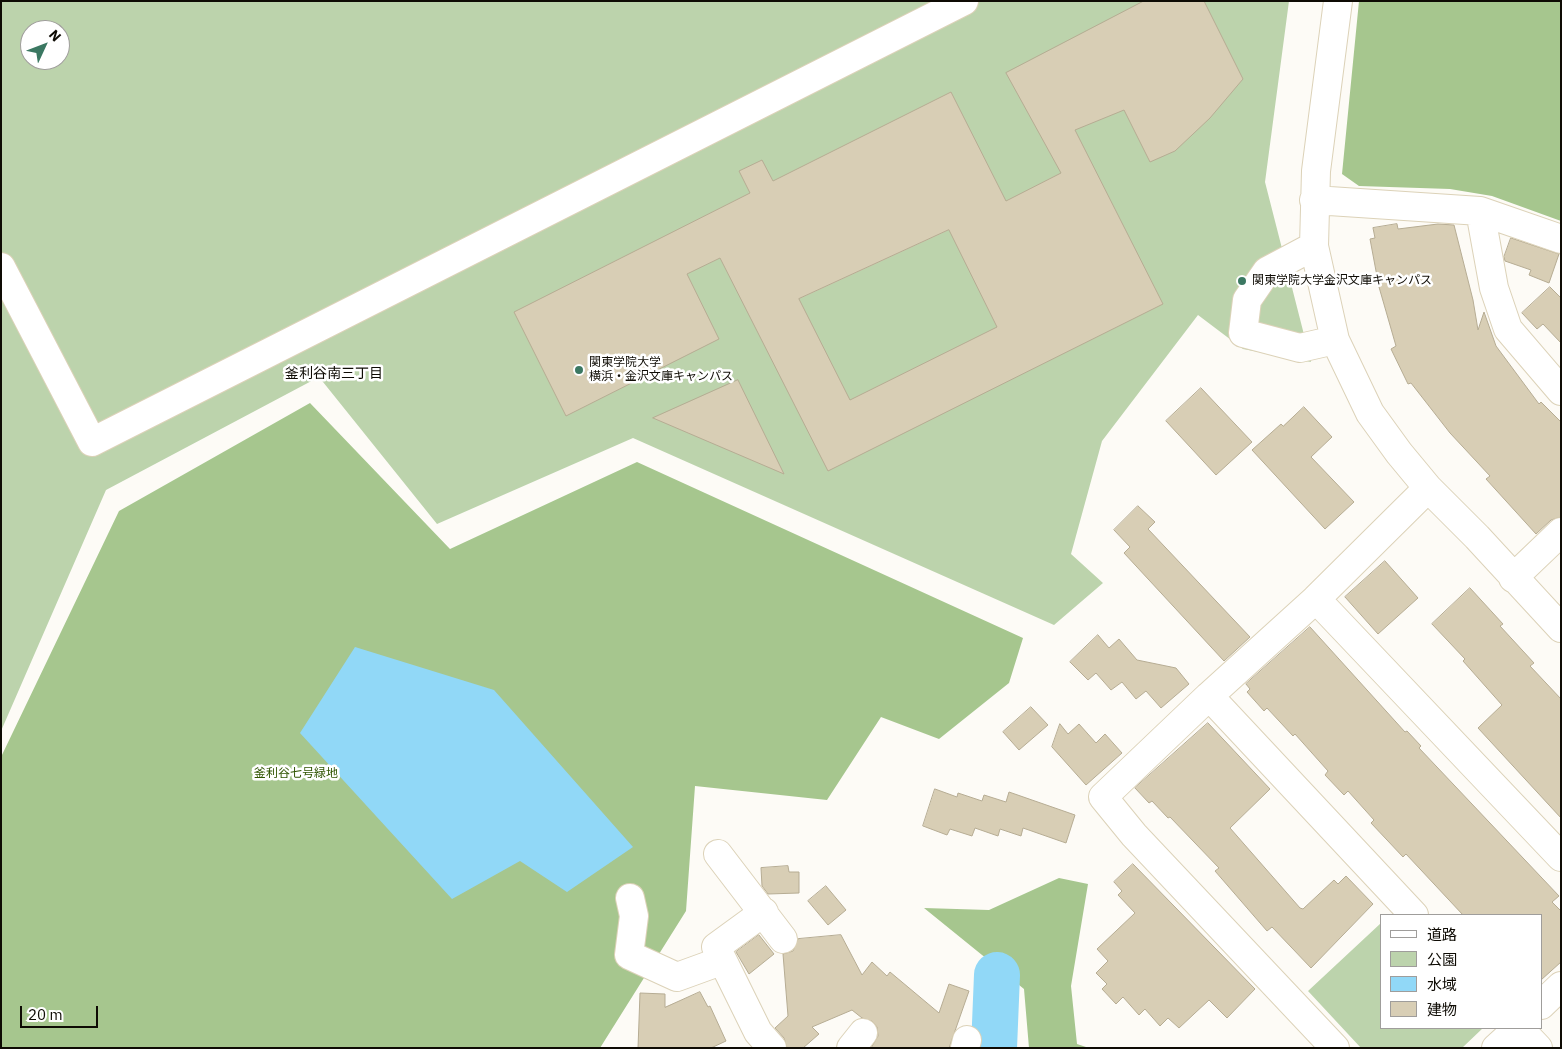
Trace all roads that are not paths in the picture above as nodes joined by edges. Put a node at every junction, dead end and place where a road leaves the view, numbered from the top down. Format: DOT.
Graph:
graph roads {
  1 [pos="964,1"];
  2 [pos="1338,1"];
  3 [pos="1314,200"];
  4 [pos="1480,211"];
  5 [pos="1561,239"];
  6 [pos="1314,246"];
  7 [pos="1,267"];
  8 [pos="1335,340"];
  9 [pos="1561,391"];
  10 [pos="1428,488"];
  11 [pos="1561,532"];
  12 [pos="1513,578"];
  13 [pos="1316,599"];
  14 [pos="1561,628"];
  15 [pos="1209,696"];
  16 [pos="718,854"];
  17 [pos="1561,857"];
  18 [pos="630,898"];
  19 [pos="764,912"];
  20 [pos="1413,914"];
  21 [pos="783,939"];
  22 [pos="721,961"];
  23 [pos="1561,986"];
  24 [pos="1542,1005"];
  25 [pos="1518,1029"];
  26 [pos="1520,1029"];
  27 [pos="758,1043"];
  28 [pos="1334,1048"];
  29 [pos="1496,1048"];
  30 [pos="1538,1048"];
  1 -- 7 [label="street"];
  2 -- 3 [label="street"];
  3 -- 4 [label="street"];
  3 -- 6 [label="street"];
  4 -- 5 [label="street"];
  4 -- 9 [label="street"];
  6 -- 8 [label="street"];
  6 -- 8 [label="street"];
  8 -- 10 [label="street"];
  10 -- 12 [label="street"];
  10 -- 13 [label="street"];
  11 -- 12 [label="street"];
  12 -- 14 [label="street"];
  13 -- 15 [label="street"];
  13 -- 17 [label="street"];
  15 -- 20 [label="street"];
  15 -- 28 [label="street"];
  16 -- 19 [label="street"];
  18 -- 22 [label="street"];
  19 -- 21 [label="street"];
  19 -- 22 [label="street"];
  22 -- 27 [label="street"];
  23 -- 24 [label="street"];
  25 -- 29 [label="street"];
  26 -- 30 [label="street"];
}
